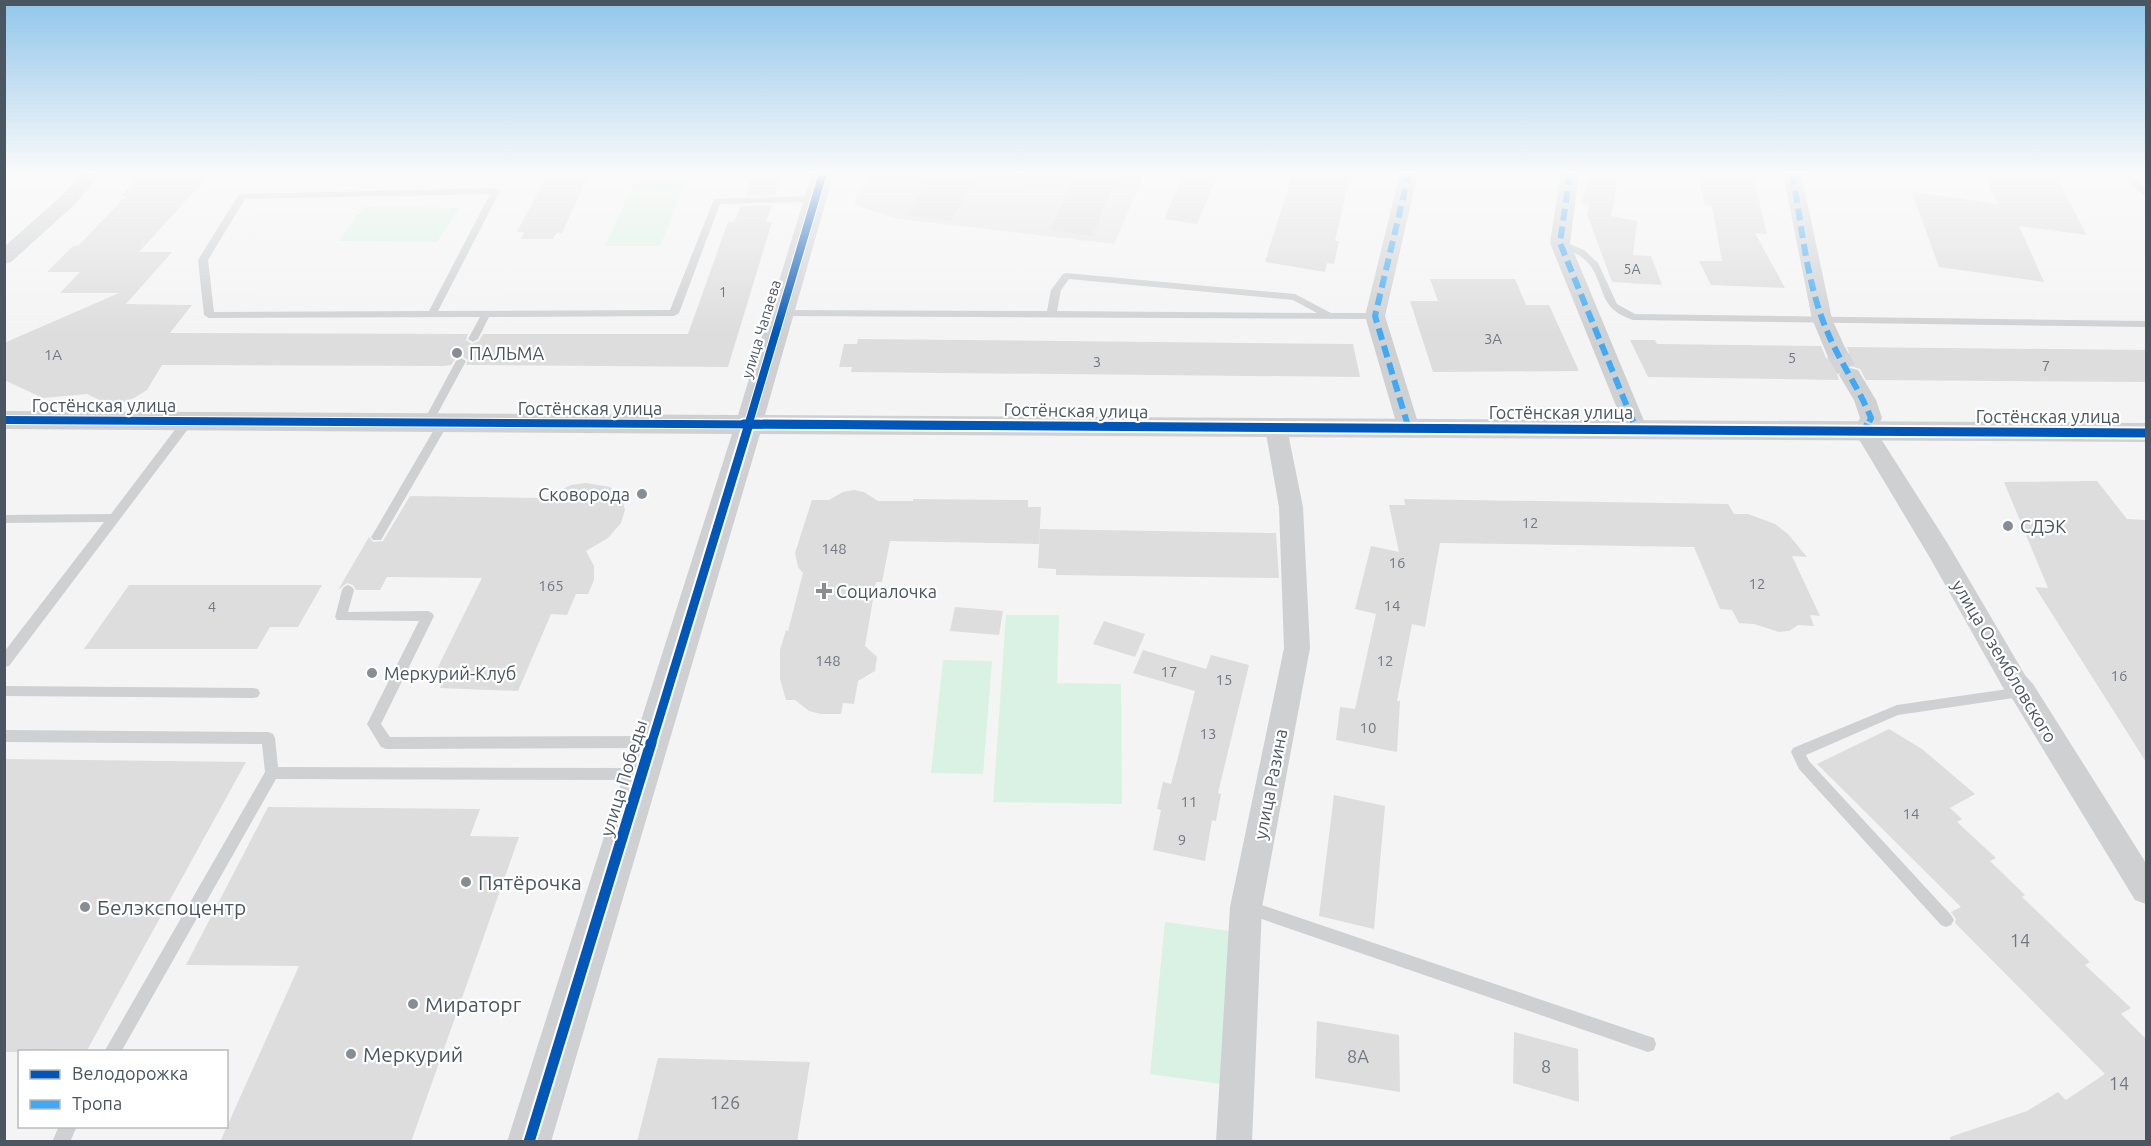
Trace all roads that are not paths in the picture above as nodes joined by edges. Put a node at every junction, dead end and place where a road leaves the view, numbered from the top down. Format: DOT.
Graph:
graph roads {
  1 [pos="38,226"];
  2 [pos="223,226"];
  3 [pos="478,226"];
  4 [pos="707,226"];
  5 [pos="807,226"];
  6 [pos="1396,226"];
  7 [pos="1562,226"];
  8 [pos="1803,226"];
  9 [pos="1560,243"];
  10 [pos="4,258"];
  11 [pos="432,314"];
  12 [pos="486,314"];
  13 [pos="781,314"];
  14 [pos="1051,315"];
  15 [pos="1330,315"];
  16 [pos="1375,316"];
  17 [pos="1822,319"];
  18 [pos="2146,324"];
  19 [pos="473,339"];
  20 [pos="1836,352"];
  21 [pos="461,361"];
  22 [pos="1850,375"];
  23 [pos="4,420"];
  24 [pos="188,422"];
  25 [pos="435,424"];
  26 [pos="748,424"];
  27 [pos="1276,428"];
  28 [pos="1636,428"];
  29 [pos="1409,429"];
  30 [pos="1865,431"];
  31 [pos="2146,433"];
  32 [pos="114,518"];
  33 [pos="4,519"];
  34 [pos="377,537"];
  35 [pos="348,590"];
  36 [pos="4,662"];
  37 [pos="4,691"];
  38 [pos="2024,692"];
  39 [pos="253,693"];
  40 [pos="4,736"];
  41 [pos="646,758"];
  42 [pos="272,773"];
  43 [pos="2146,890"];
  44 [pos="1246,907"];
  45 [pos="1946,920"];
  46 [pos="1648,1044"];
  47 [pos="113,1050"];
  48 [pos="68,1128"];
  49 [pos="60,1142"];
  50 [pos="529,1142"];
  51 [pos="1234,1142"];
  1 -- 10 [label="street"];
  2 -- 11 [label="lane"];
  3 -- 11 [label="lane"];
  4 -- 12 [label="lane"];
  5 -- 13 [label="street, улица Чапаева"];
  6 -- 16 [label="street"];
  7 -- 9 [label="street"];
  8 -- 17 [label="street"];
  9 -- 17 [label="lane"];
  9 -- 28 [label="street"];
  11 -- 12 [label="lane"];
  12 -- 19 [label="lane"];
  13 -- 14 [label="lane"];
  13 -- 26 [label="street, улица Чапаева"];
  14 -- 15 [label="lane"];
  14 -- 15 [label="lane"];
  15 -- 16 [label="lane"];
  16 -- 29 [label="street"];
  17 -- 18 [label="lane"];
  17 -- 20 [label="street"];
  21 -- 25 [label="lane"];
  22 -- 30 [label="street"];
  23 -- 24 [label="street, Гостёнская улица"];
  24 -- 25 [label="street, Гостёнская улица"];
  24 -- 32 [label="lane"];
  25 -- 26 [label="street, Гостёнская улица"];
  25 -- 34 [label="lane"];
  26 -- 27 [label="street, Гостёнская улица"];
  26 -- 41 [label="street, улица Победы"];
  27 -- 29 [label="street, Гостёнская улица"];
  27 -- 44 [label="street, улица Разина"];
  28 -- 29 [label="street, Гостёнская улица"];
  28 -- 30 [label="street, Гостёнская улица"];
  30 -- 31 [label="street, Гостёнская улица"];
  30 -- 38 [label="street, улица Озембловского"];
  32 -- 33 [label="lane"];
  32 -- 36 [label="lane"];
  35 -- 41 [label="lane"];
  37 -- 39 [label="lane"];
  38 -- 43 [label="street, улица Озембловского"];
  38 -- 45 [label="lane"];
  40 -- 42 [label="lane"];
  41 -- 42 [label="lane"];
  41 -- 50 [label="street, улица Победы"];
  42 -- 47 [label="lane"];
  44 -- 46 [label="lane"];
  44 -- 51 [label="street, улица Разина"];
  48 -- 49 [label="lane"];
}
